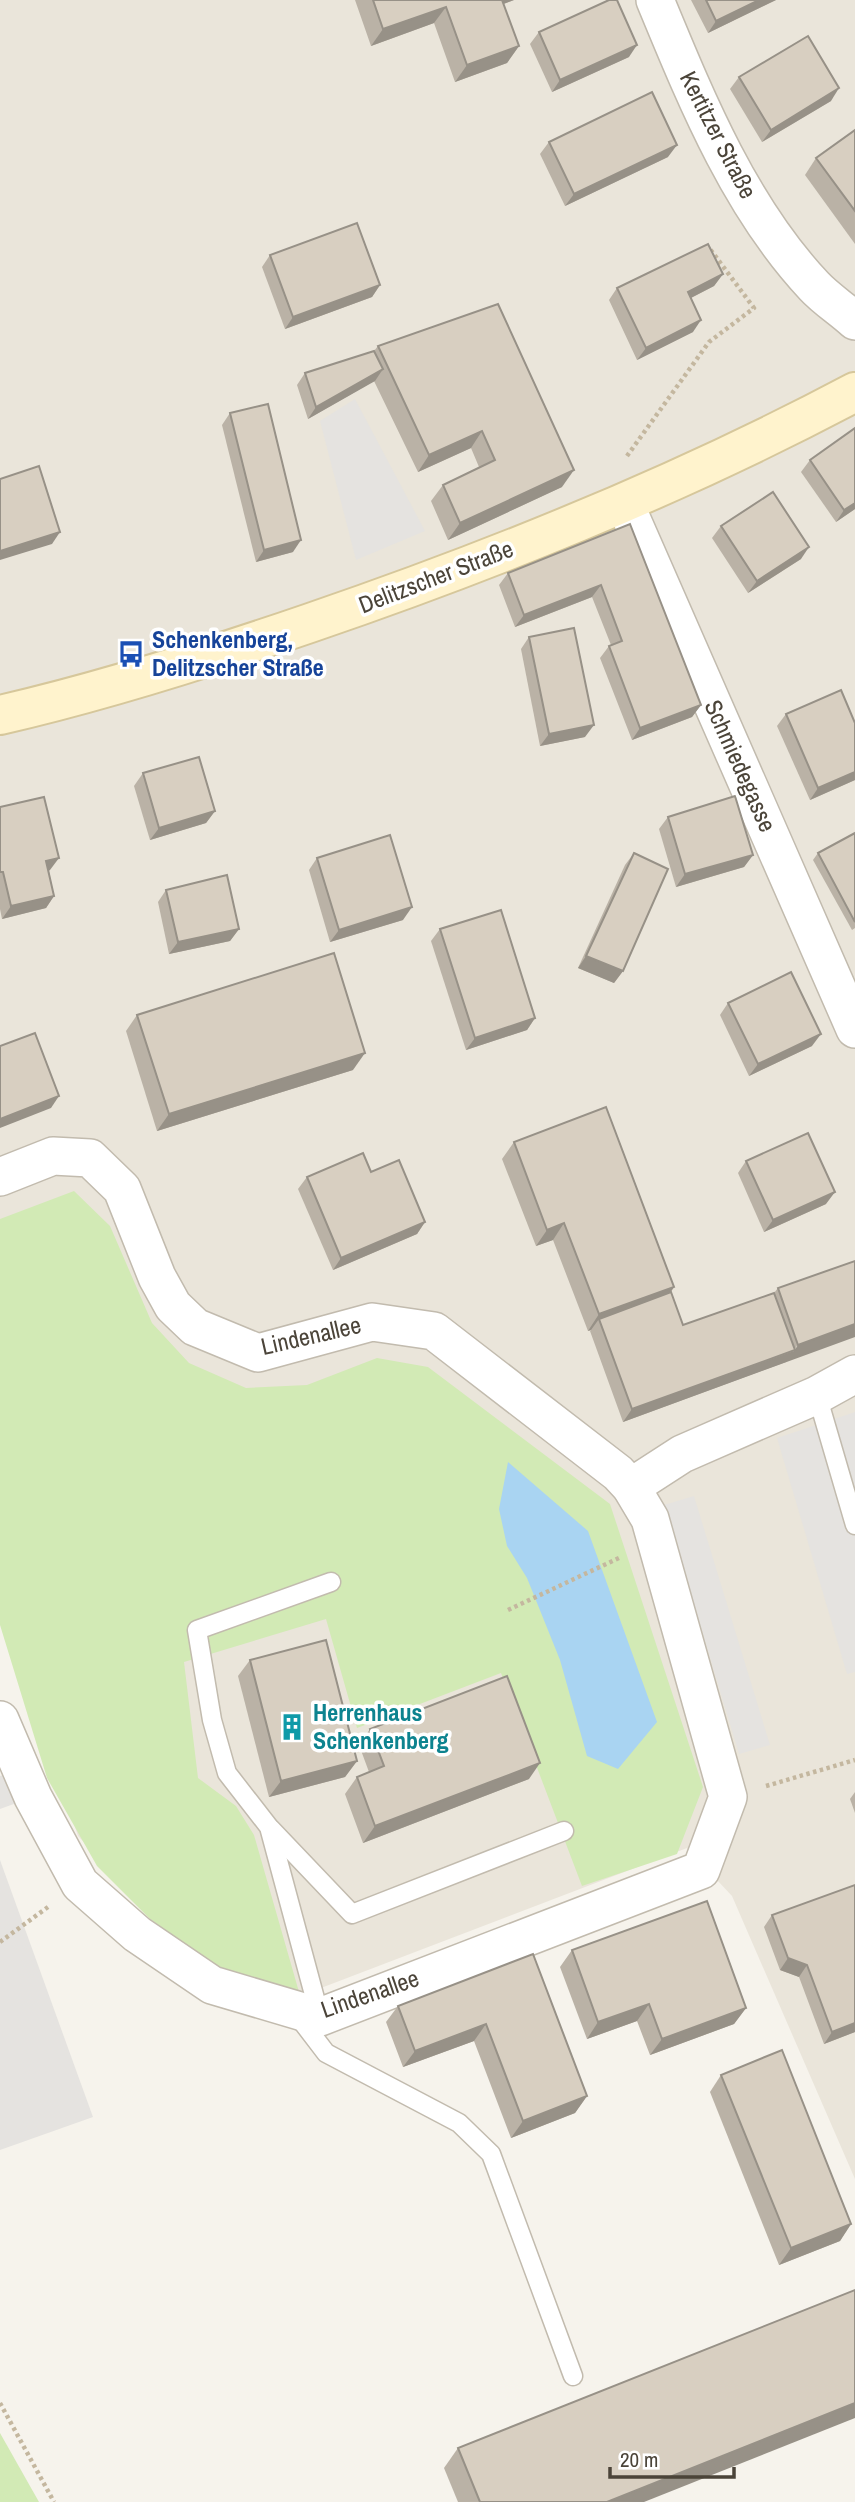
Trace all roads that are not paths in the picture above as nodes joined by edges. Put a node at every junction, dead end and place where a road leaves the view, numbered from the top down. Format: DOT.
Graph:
graph roads {
  1 [pos="654,0"];
  2 [pos="855,321"];
  3 [pos="855,392"];
  4 [pos="625,504"];
  5 [pos="0,715"];
  6 [pos="855,1029"];
  7 [pos="0,1177"];
  8 [pos="855,1374"];
  9 [pos="817,1395"];
  10 [pos="631,1487"];
  11 [pos="855,1525"];
  12 [pos="331,1582"];
  13 [pos="0,1720"];
  14 [pos="269,1827"];
  15 [pos="564,1831"];
  16 [pos="306,2013"];
  17 [pos="572,2376"];
  1 -- 2 [label="street, Kertitzer Straße"];
  3 -- 4 [label="street, Delitzscher Straße"];
  4 -- 5 [label="street, Delitzscher Straße"];
  4 -- 6 [label="street, Schmiedegasse"];
  7 -- 10 [label="street, Lindenallee"];
  8 -- 9 [label="street"];
  9 -- 10 [label="street"];
  9 -- 11 [label="lane"];
  10 -- 16 [label="street, Lindenallee"];
  12 -- 14 [label="lane"];
  13 -- 16 [label="street, Lindenallee"];
  14 -- 15 [label="lane"];
  14 -- 16 [label="lane"];
  16 -- 17 [label="lane"];
}
